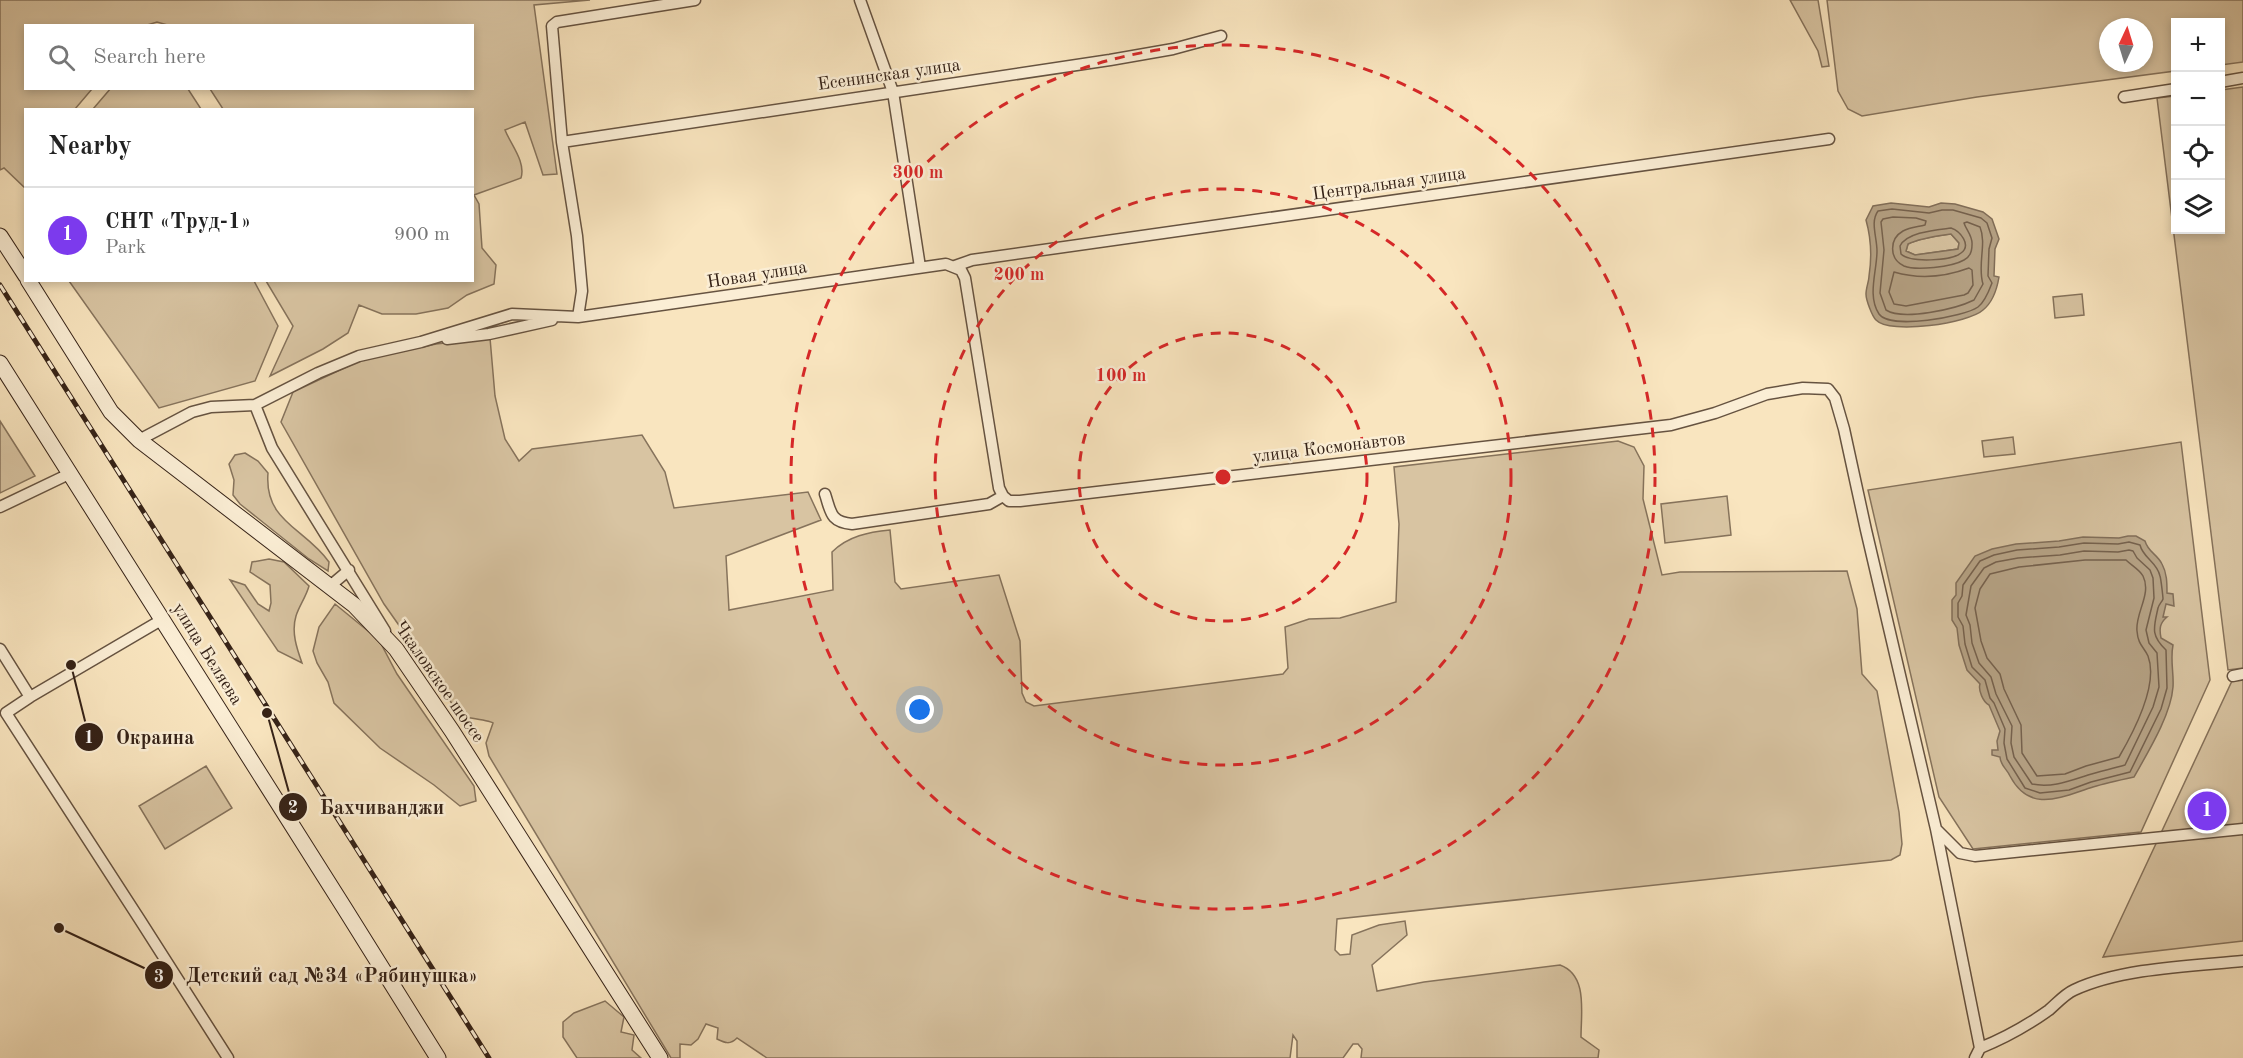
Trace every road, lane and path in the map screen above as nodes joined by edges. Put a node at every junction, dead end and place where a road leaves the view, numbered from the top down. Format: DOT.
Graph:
graph roads {
  1 [pos="695,0"];
  2 [pos="860,0"];
  3 [pos="1221,36"];
  4 [pos="2243,78"];
  5 [pos="2225,81"];
  6 [pos="2171,91"];
  7 [pos="893,92"];
  8 [pos="2124,97"];
  9 [pos="1829,139"];
  10 [pos="562,142"];
  11 [pos="0,236"];
  12 [pos="955,266"];
  13 [pos="920,267"];
  14 [pos="24,273"];
  15 [pos="29,282"];
  16 [pos="578,317"];
  17 [pos="0,363"];
  18 [pos="255,405"];
  19 [pos="139,440"];
  20 [pos="69,474"];
  21 [pos="825,494"];
  22 [pos="1003,496"];
  23 [pos="0,507"];
  24 [pos="348,570"];
  25 [pos="330,586"];
  26 [pos="163,619"];
  27 [pos="0,649"];
  28 [pos="396,649"];
  29 [pos="30,697"];
  30 [pos="1936,829"];
  31 [pos="2243,829"];
  32 [pos="2243,961"];
  33 [pos="1978,1053"];
  34 [pos="228,1058"];
  35 [pos="438,1058"];
  36 [pos="660,1058"];
  1 -- 10 [label="street"];
  2 -- 7 [label="street"];
  3 -- 7 [label="street, Есенинская улица"];
  4 -- 5 [label="street"];
  6 -- 8 [label="street"];
  7 -- 10 [label="street, Есенинская улица"];
  7 -- 13 [label="street"];
  9 -- 12 [label="street, Центральная улица"];
  10 -- 16 [label="street"];
  11 -- 14 [label="street"];
  12 -- 13 [label="street, Новая улица"];
  12 -- 22 [label="street"];
  13 -- 16 [label="street, Новая улица"];
  15 -- 19 [label="street, Чкаловское шоссе"];
  16 -- 18 [label="street, Новая улица"];
  17 -- 20 [label="street, улица Беляева"];
  18 -- 19 [label="street"];
  18 -- 24 [label="street"];
  19 -- 25 [label="street, Чкаловское шоссе"];
  20 -- 23 [label="street"];
  20 -- 26 [label="street, улица Беляева"];
  21 -- 22 [label="street, улица Космонавтов"];
  22 -- 30 [label="street, улица Космонавтов"];
  24 -- 25 [label="street"];
  24 -- 28 [label="street"];
  25 -- 28 [label="street, Чкаловское шоссе"];
  26 -- 29 [label="street"];
  26 -- 35 [label="street, улица Беляева"];
  27 -- 29 [label="street"];
  28 -- 36 [label="street, Чкаловское шоссе"];
  29 -- 34 [label="street"];
  30 -- 31 [label="street"];
  30 -- 33 [label="street, улица Космонавтов"];
  32 -- 33 [label="street"];
}
